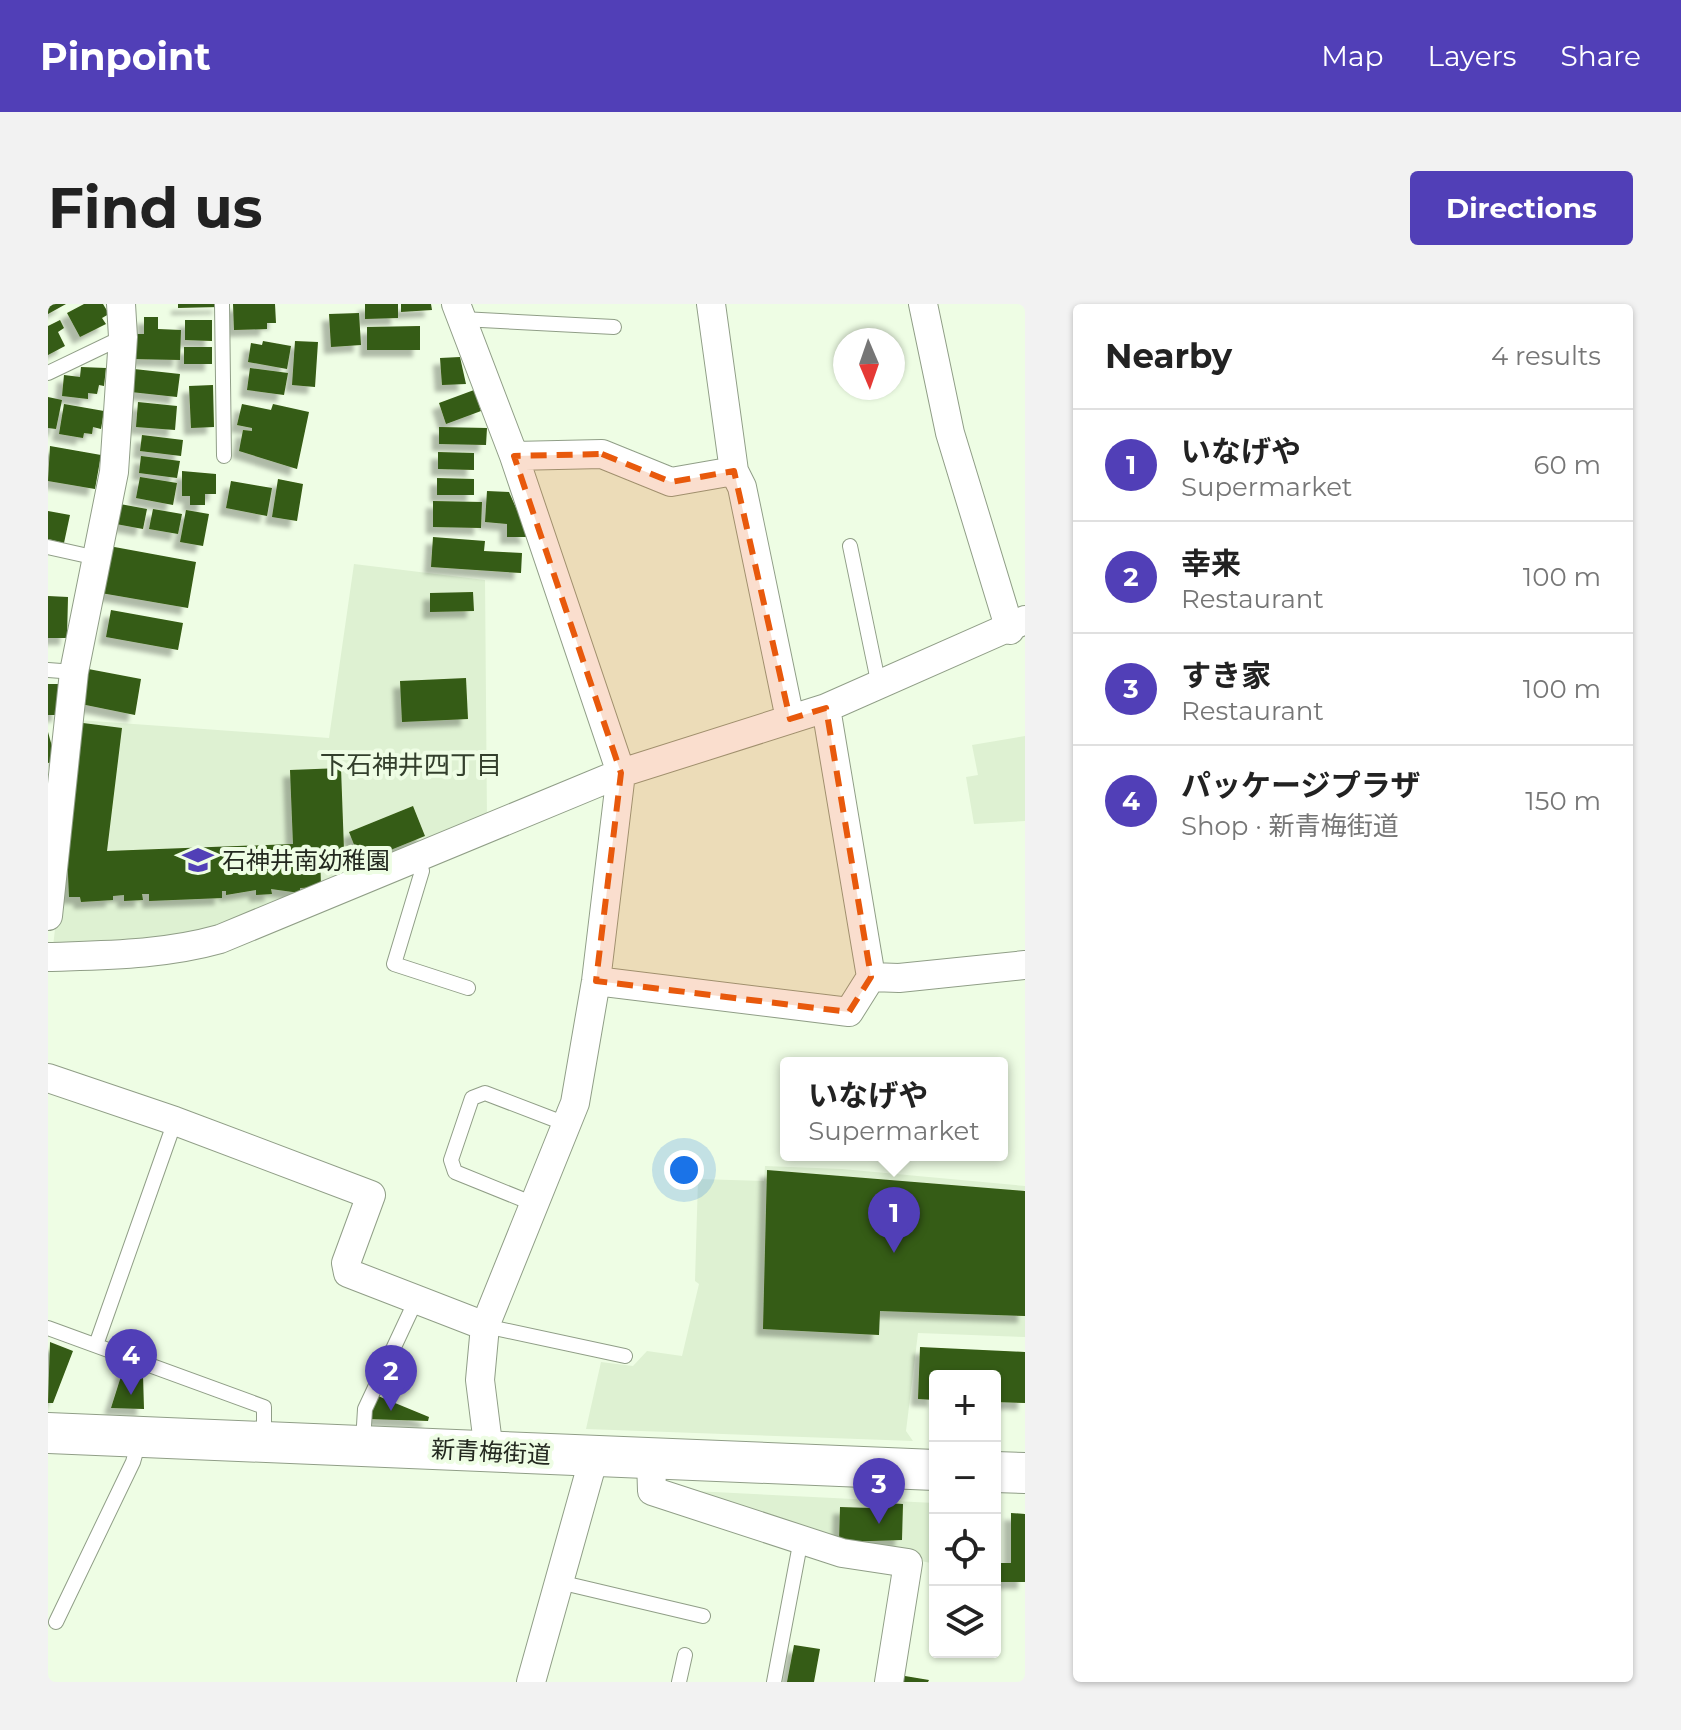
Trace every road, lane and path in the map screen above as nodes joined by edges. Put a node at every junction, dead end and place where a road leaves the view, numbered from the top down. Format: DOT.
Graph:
graph roads {
  1 [pos="121,304"];
  2 [pos="222,304"];
  3 [pos="711,304"];
  4 [pos="923,304"];
  5 [pos="459,311"];
  6 [pos="614,327"];
  7 [pos="123,337"];
  8 [pos="48,373"];
  9 [pos="224,456"];
  10 [pos="514,456"];
  11 [pos="734,471"];
  12 [pos="850,546"];
  13 [pos="48,547"];
  14 [pos="97,558"];
  15 [pos="1018,625"];
  16 [pos="61,671"];
  17 [pos="879,687"];
  18 [pos="826,708"];
  19 [pos="790,719"];
  20 [pos="621,773"];
  21 [pos="418,855"];
  22 [pos="48,916"];
  23 [pos="48,957"];
  24 [pos="1025,965"];
  25 [pos="871,977"];
  26 [pos="596,981"];
  27 [pos="468,988"];
  28 [pos="48,1078"];
  29 [pos="175,1121"];
  30 [pos="566,1124"];
  31 [pos="534,1204"];
  32 [pos="416,1300"];
  33 [pos="485,1326"];
  34 [pos="48,1328"];
  35 [pos="96,1345"];
  36 [pos="625,1356"];
  37 [pos="48,1433"];
  38 [pos="140,1436"];
  39 [pos="264,1442"];
  40 [pos="363,1446"];
  41 [pos="489,1452"];
  42 [pos="594,1457"];
  43 [pos="651,1459"];
  44 [pos="929,1470"];
  45 [pos="1001,1472"];
  46 [pos="1025,1473"];
  47 [pos="801,1539"];
  48 [pos="559,1582"];
  49 [pos="703,1616"];
  50 [pos="56,1622"];
  51 [pos="685,1655"];
  52 [pos="531,1682"];
  53 [pos="679,1682"];
  54 [pos="774,1682"];
  55 [pos="889,1682"];
  1 -- 7 [label="street"];
  2 -- 9 [label="lane"];
  3 -- 11 [label="street"];
  4 -- 15 [label="street"];
  5 -- 6 [label="lane"];
  5 -- 10 [label="street"];
  7 -- 8 [label="lane"];
  7 -- 14 [label="street"];
  10 -- 11 [label="street"];
  10 -- 20 [label="street"];
  11 -- 19 [label="street"];
  12 -- 17 [label="lane"];
  13 -- 14 [label="lane"];
  14 -- 16 [label="street"];
  15 -- 17 [label="street"];
  16 -- 22 [label="street"];
  17 -- 18 [label="street"];
  18 -- 19 [label="street"];
  18 -- 25 [label="street"];
  19 -- 20 [label="street"];
  20 -- 21 [label="street"];
  20 -- 26 [label="street"];
  21 -- 23 [label="street"];
  21 -- 27 [label="lane"];
  24 -- 25 [label="street"];
  25 -- 26 [label="street"];
  26 -- 30 [label="street"];
  28 -- 29 [label="street"];
  29 -- 32 [label="street"];
  29 -- 35 [label="lane"];
  30 -- 31 [label="street"];
  30 -- 31 [label="lane"];
  31 -- 33 [label="street"];
  32 -- 33 [label="street"];
  32 -- 40 [label="lane"];
  33 -- 36 [label="lane"];
  33 -- 41 [label="street"];
  34 -- 35 [label="lane"];
  35 -- 39 [label="lane"];
  37 -- 38 [label="main road, 新青梅街道"];
  38 -- 39 [label="main road, 新青梅街道"];
  38 -- 50 [label="lane"];
  39 -- 40 [label="main road, 新青梅街道"];
  40 -- 41 [label="main road, 新青梅街道"];
  41 -- 42 [label="main road, 新青梅街道"];
  42 -- 43 [label="main road, 新青梅街道"];
  42 -- 48 [label="street"];
  43 -- 44 [label="main road, 新青梅街道"];
  43 -- 47 [label="street"];
  45 -- 46 [label="main road"];
  47 -- 54 [label="lane"];
  47 -- 55 [label="street"];
  48 -- 49 [label="lane"];
  48 -- 52 [label="street"];
  51 -- 53 [label="lane"];
}
